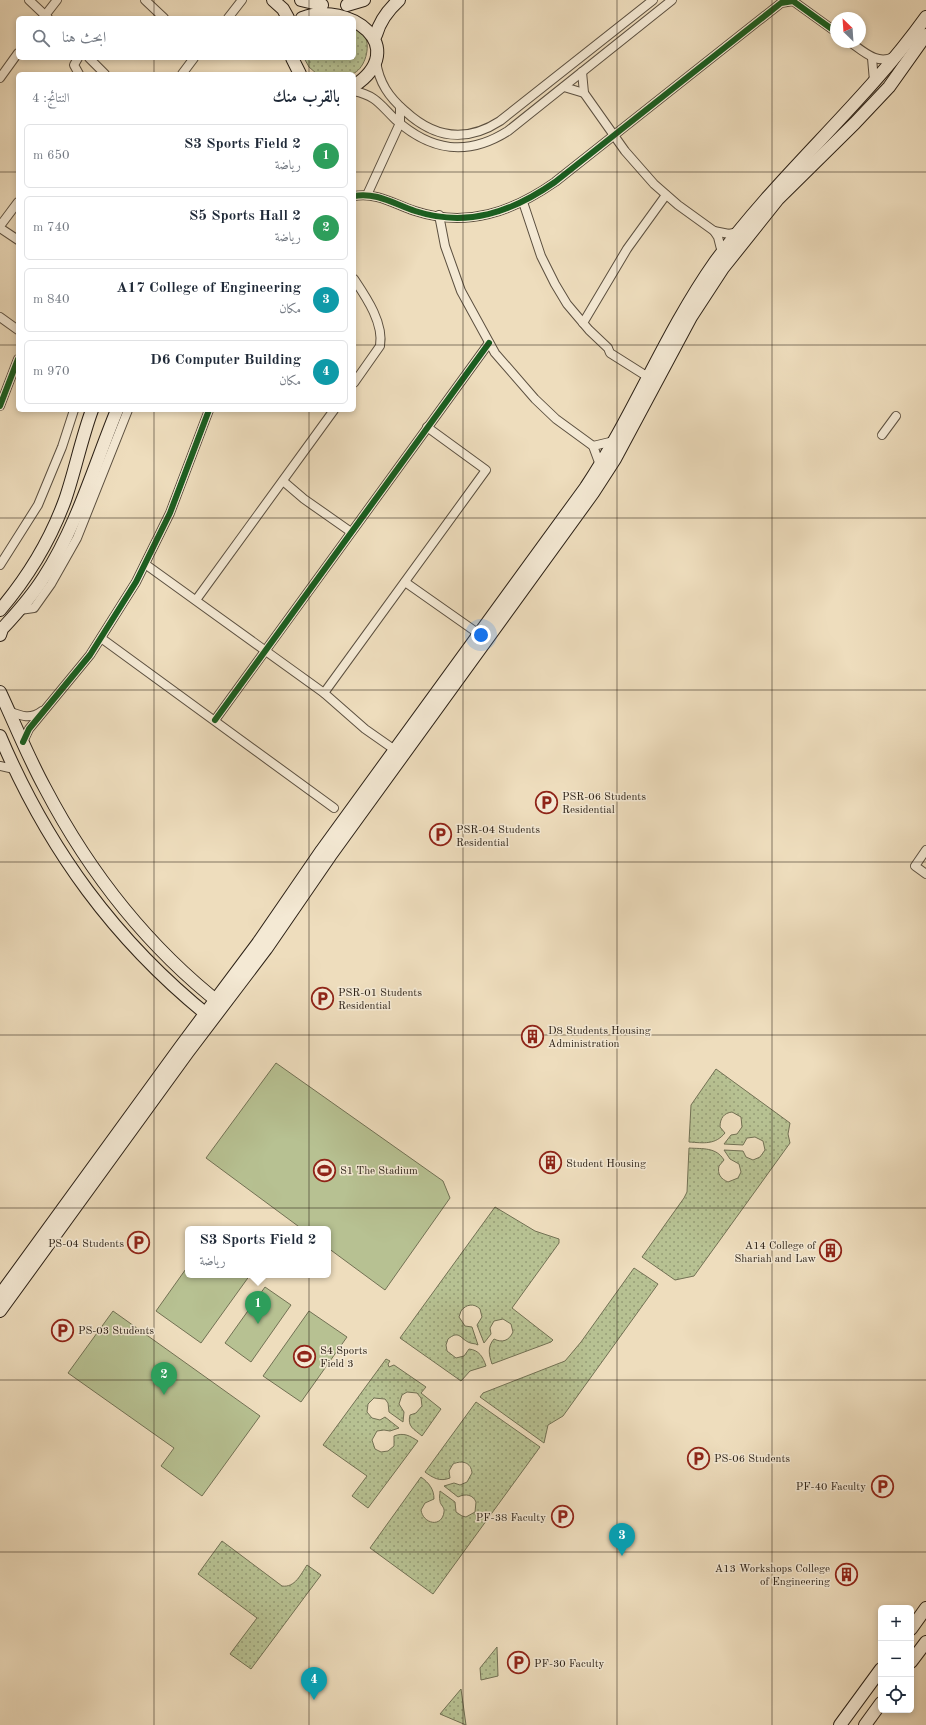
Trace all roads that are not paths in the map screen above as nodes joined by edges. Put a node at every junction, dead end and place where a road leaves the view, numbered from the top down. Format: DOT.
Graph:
graph roads {
  1 [pos="29,0"];
  2 [pos="57,0"];
  3 [pos="145,0"];
  4 [pos="273,0"];
  5 [pos="301,0"];
  6 [pos="364,0"];
  7 [pos="399,0"];
  8 [pos="653,0"];
  9 [pos="672,0"];
  10 [pos="244,1"];
  11 [pos="782,1"];
  12 [pos="322,5"];
  13 [pos="348,6"];
  14 [pos="44,16"];
  15 [pos="46,16"];
  16 [pos="162,16"];
  17 [pos="230,16"];
  18 [pos="287,16"];
  19 [pos="304,16"];
  20 [pos="926,17"];
  21 [pos="830,28"];
  22 [pos="376,35"];
  23 [pos="926,35"];
  24 [pos="858,48"];
  25 [pos="898,55"];
  26 [pos="16,56"];
  27 [pos="872,58"];
  28 [pos="77,60"];
  29 [pos="91,60"];
  30 [pos="192,60"];
  31 [pos="376,60"];
  32 [pos="78,72"];
  33 [pos="103,72"];
  34 [pos="184,72"];
  35 [pos="582,72"];
  36 [pos="0,78"];
  37 [pos="874,82"];
  38 [pos="356,84"];
  39 [pos="564,87"];
  40 [pos="356,92"];
  41 [pos="584,93"];
  42 [pos="400,107"];
  43 [pos="400,123"];
  44 [pos="614,135"];
  45 [pos="367,195"];
  46 [pos="666,195"];
  47 [pos="356,196"];
  48 [pos="523,202"];
  49 [pos="16,205"];
  50 [pos="439,215"];
  51 [pos="0,227"];
  52 [pos="714,231"];
  53 [pos="738,232"];
  54 [pos="16,239"];
  55 [pos="722,253"];
  56 [pos="356,282"];
  57 [pos="0,317"];
  58 [pos="583,323"];
  59 [pos="16,329"];
  60 [pos="489,343"];
  61 [pos="16,364"];
  62 [pos="648,377"];
  63 [pos="356,380"];
  64 [pos="0,406"];
  65 [pos="73,412"];
  66 [pos="91,412"];
  67 [pos="116,412"];
  68 [pos="127,412"];
  69 [pos="208,412"];
  70 [pos="333,412"];
  71 [pos="896,416"];
  72 [pos="427,427"];
  73 [pos="882,435"];
  74 [pos="614,441"];
  75 [pos="593,446"];
  76 [pos="600,465"];
  77 [pos="283,481"];
  78 [pos="351,532"];
  79 [pos="145,564"];
  80 [pos="0,565"];
  81 [pos="405,582"];
  82 [pos="196,600"];
  83 [pos="0,610"];
  84 [pos="20,610"];
  85 [pos="479,634"];
  86 [pos="0,635"];
  87 [pos="101,638"];
  88 [pos="265,651"];
  89 [pos="0,692"];
  90 [pos="324,693"];
  91 [pos="48,707"];
  92 [pos="9,711"];
  93 [pos="25,717"];
  94 [pos="215,720"];
  95 [pos="34,723"];
  96 [pos="1,742"];
  97 [pos="23,742"];
  98 [pos="395,750"];
  99 [pos="0,766"];
  100 [pos="14,769"];
  101 [pos="334,808"];
  102 [pos="926,850"];
  103 [pos="926,874"];
  104 [pos="220,1003"];
  105 [pos="209,1016"];
  106 [pos="0,1295"];
  107 [pos="0,1311"];
  108 [pos="926,1608"];
  109 [pos="914,1625"];
  110 [pos="926,1642"];
  111 [pos="914,1658"];
  112 [pos="878,1673"];
  113 [pos="878,1707"];
  114 [pos="844,1721"];
  115 [pos="862,1725"];
  116 [pos="865,1725"];
  1 -- 14 [label="street"];
  2 -- 15 [label="street"];
  3 -- 16 [label="street"];
  4 -- 18 [label="main road"];
  5 -- 12 [label="main road"];
  6 -- 13 [label="main road"];
  7 -- 22 [label="main road"];
  8 -- 42 [label="street"];
  9 -- 35 [label="street"];
  10 -- 17 [label="street"];
  11 -- 21 [label="street"];
  11 -- 44 [label="street"];
  12 -- 13 [label="main road"];
  12 -- 19 [label="main road"];
  13 -- 22 [label="main road"];
  20 -- 25 [label="main road"];
  22 -- 31 [label="main road"];
  23 -- 104 [label="main road"];
  24 -- 27 [label="street"];
  25 -- 27 [label="street"];
  25 -- 37 [label="main road"];
  26 -- 36 [label="street"];
  27 -- 37 [label="street"];
  28 -- 32 [label="street"];
  29 -- 33 [label="street"];
  30 -- 34 [label="street"];
  31 -- 38 [label="main road"];
  31 -- 42 [label="street"];
  35 -- 39 [label="street"];
  35 -- 41 [label="street"];
  37 -- 53 [label="main road"];
  39 -- 41 [label="street"];
  39 -- 43 [label="street"];
  40 -- 43 [label="street"];
  41 -- 44 [label="street"];
  42 -- 43 [label="street"];
  43 -- 45 [label="street"];
  44 -- 46 [label="street"];
  44 -- 48 [label="street"];
  45 -- 47 [label="street"];
  45 -- 50 [label="street"];
  46 -- 52 [label="street"];
  46 -- 58 [label="street"];
  48 -- 50 [label="street"];
  48 -- 58 [label="street"];
  49 -- 51 [label="street"];
  50 -- 60 [label="street"];
  51 -- 54 [label="street"];
  52 -- 53 [label="street"];
  52 -- 55 [label="street"];
  53 -- 55 [label="main road"];
  55 -- 62 [label="main road"];
  56 -- 63 [label="street"];
  57 -- 59 [label="street"];
  58 -- 62 [label="street"];
  60 -- 72 [label="street"];
  60 -- 75 [label="street"];
  61 -- 64 [label="street"];
  62 -- 74 [label="main road"];
  65 -- 80 [label="street"];
  66 -- 83 [label="main road"];
  67 -- 84 [label="main road"];
  68 -- 84 [label="street"];
  69 -- 79 [label="street"];
  70 -- 77 [label="street"];
  71 -- 73 [label="street"];
  72 -- 78 [label="street"];
  72 -- 81 [label="street"];
  74 -- 75 [label="street"];
  74 -- 76 [label="main road"];
  75 -- 76 [label="street"];
  76 -- 85 [label="main road"];
  77 -- 78 [label="street"];
  77 -- 82 [label="street"];
  78 -- 88 [label="street"];
  79 -- 82 [label="street"];
  79 -- 87 [label="street"];
  81 -- 85 [label="street"];
  81 -- 90 [label="street"];
  82 -- 88 [label="street"];
  84 -- 86 [label="main road"];
  85 -- 98 [label="main road"];
  87 -- 91 [label="street"];
  87 -- 94 [label="street"];
  88 -- 90 [label="street"];
  88 -- 94 [label="street"];
  89 -- 92 [label="main road"];
  90 -- 98 [label="street"];
  91 -- 93 [label="street"];
  91 -- 95 [label="street"];
  92 -- 93 [label="street"];
  92 -- 97 [label="main road"];
  93 -- 95 [label="street"];
  94 -- 101 [label="street"];
  95 -- 97 [label="street"];
  96 -- 100 [label="main road"];
  97 -- 104 [label="main road"];
  98 -- 104 [label="main road"];
  99 -- 100 [label="street"];
  100 -- 105 [label="main road"];
  102 -- 103 [label="street"];
  104 -- 105 [label="main road"];
  105 -- 106 [label="main road"];
  105 -- 107 [label="main road"];
  108 -- 109 [label="main road"];
  110 -- 111 [label="main road"];
  112 -- 114 [label="main road"];
  113 -- 116 [label="main road"];
  114 -- 115 [label="main road"];
}
